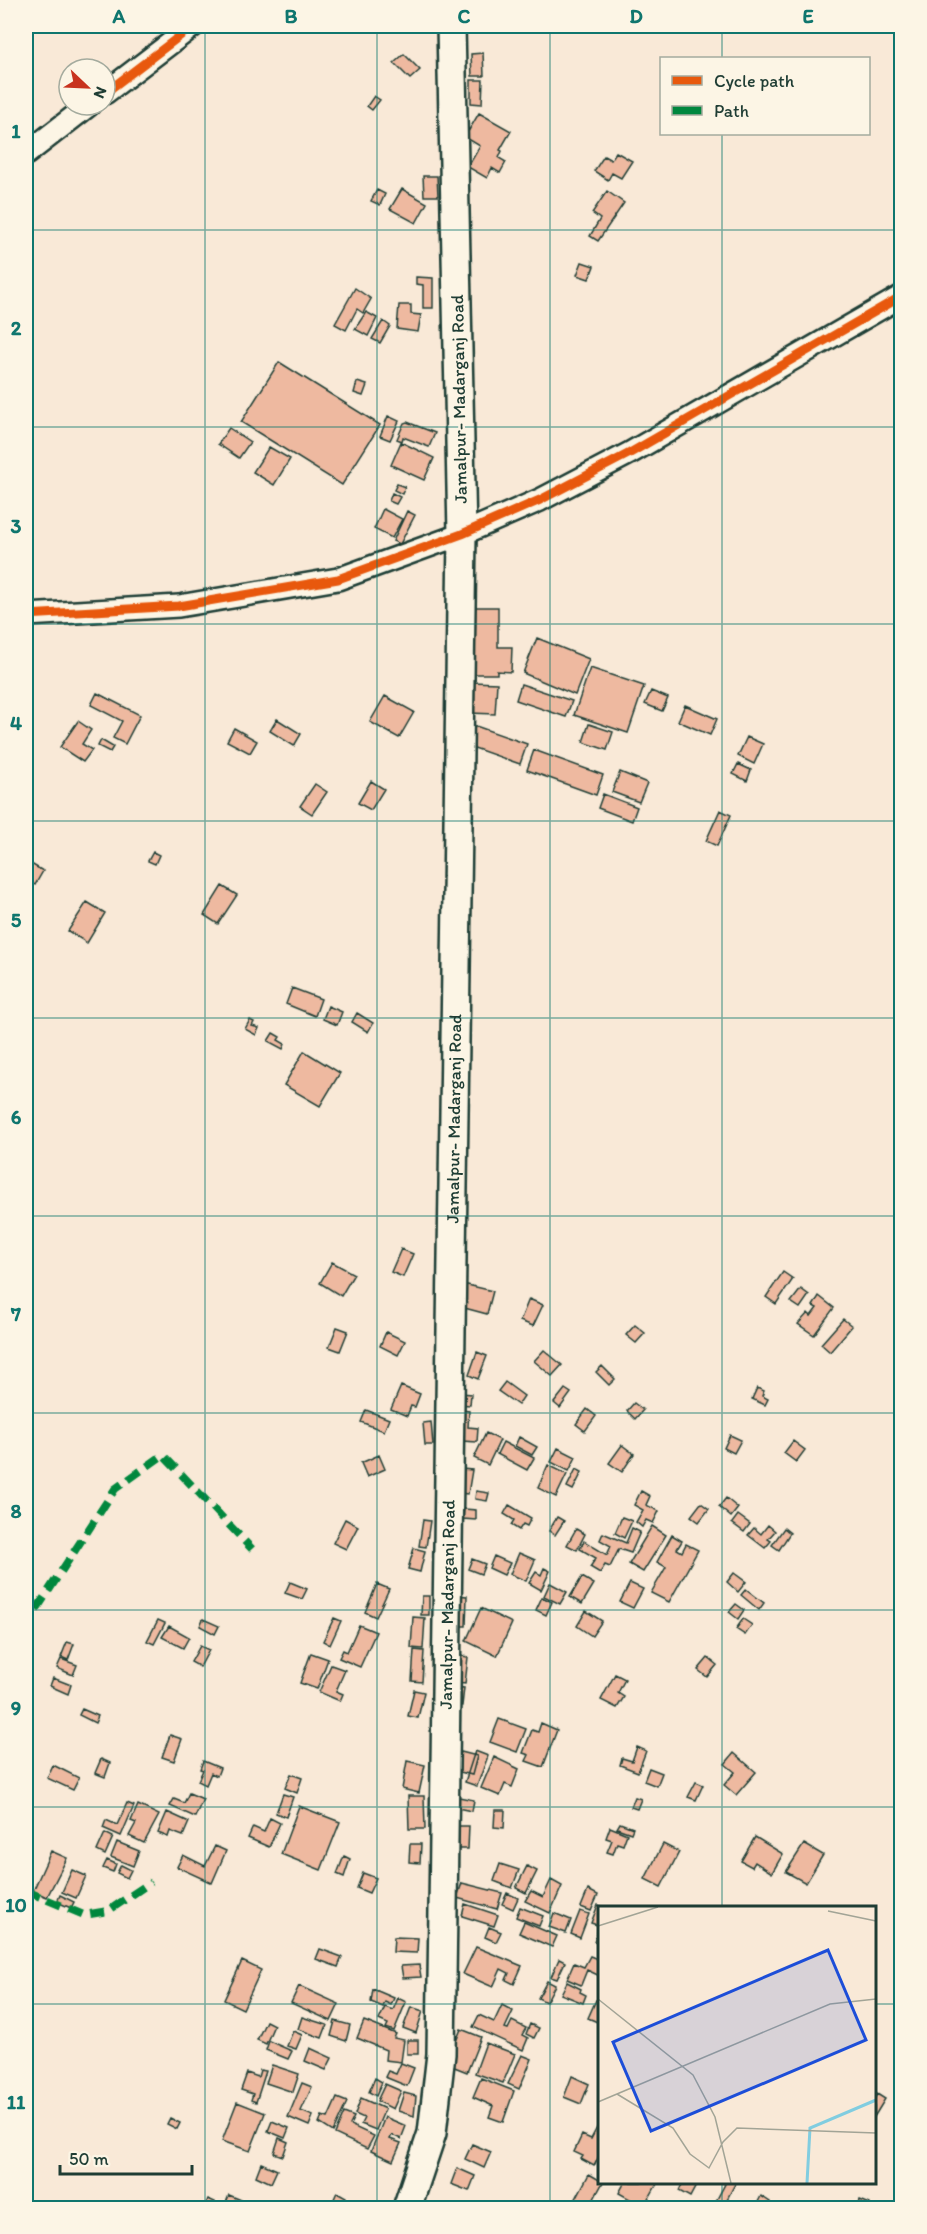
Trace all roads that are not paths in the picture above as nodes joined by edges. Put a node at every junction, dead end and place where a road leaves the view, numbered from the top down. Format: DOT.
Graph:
graph roads {
  1 [pos="193,26"];
  2 [pos="451,26"];
  3 [pos="117,84"];
  4 [pos="74,117"];
  5 [pos="26,154"];
  6 [pos="902,296"];
  7 [pos="462,534"];
  8 [pos="26,615"];
  9 [pos="407,2208"];
  1 -- 3 [label="street"];
  2 -- 7 [label="main road, Jamalpur- Madarganj Road"];
  4 -- 5 [label="street"];
  6 -- 7 [label="street"];
  7 -- 8 [label="street"];
  7 -- 9 [label="main road, Jamalpur- Madarganj Road"];
}
